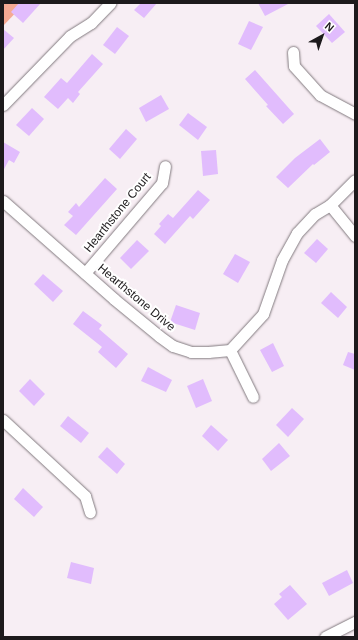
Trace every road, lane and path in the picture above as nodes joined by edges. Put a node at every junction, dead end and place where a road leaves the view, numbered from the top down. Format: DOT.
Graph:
graph roads {
  1 [pos="110,3"];
  2 [pos="292,52"];
  3 [pos="3,105"];
  4 [pos="355,114"];
  5 [pos="165,166"];
  6 [pos="355,180"];
  7 [pos="3,201"];
  8 [pos="330,205"];
  9 [pos="355,236"];
  10 [pos="85,273"];
  11 [pos="230,350"];
  12 [pos="253,396"];
  13 [pos="3,420"];
  14 [pos="90,512"];
  15 [pos="355,622"];
  16 [pos="325,637"];
  1 -- 3 [label="street"];
  2 -- 4 [label="street"];
  5 -- 10 [label="street, Hearthstone Court"];
  6 -- 8 [label="street"];
  7 -- 10 [label="street, Hearthstone Drive"];
  8 -- 9 [label="street"];
  8 -- 11 [label="street"];
  10 -- 11 [label="street, Hearthstone Drive"];
  11 -- 12 [label="street"];
  13 -- 14 [label="street"];
  15 -- 16 [label="street"];
}
